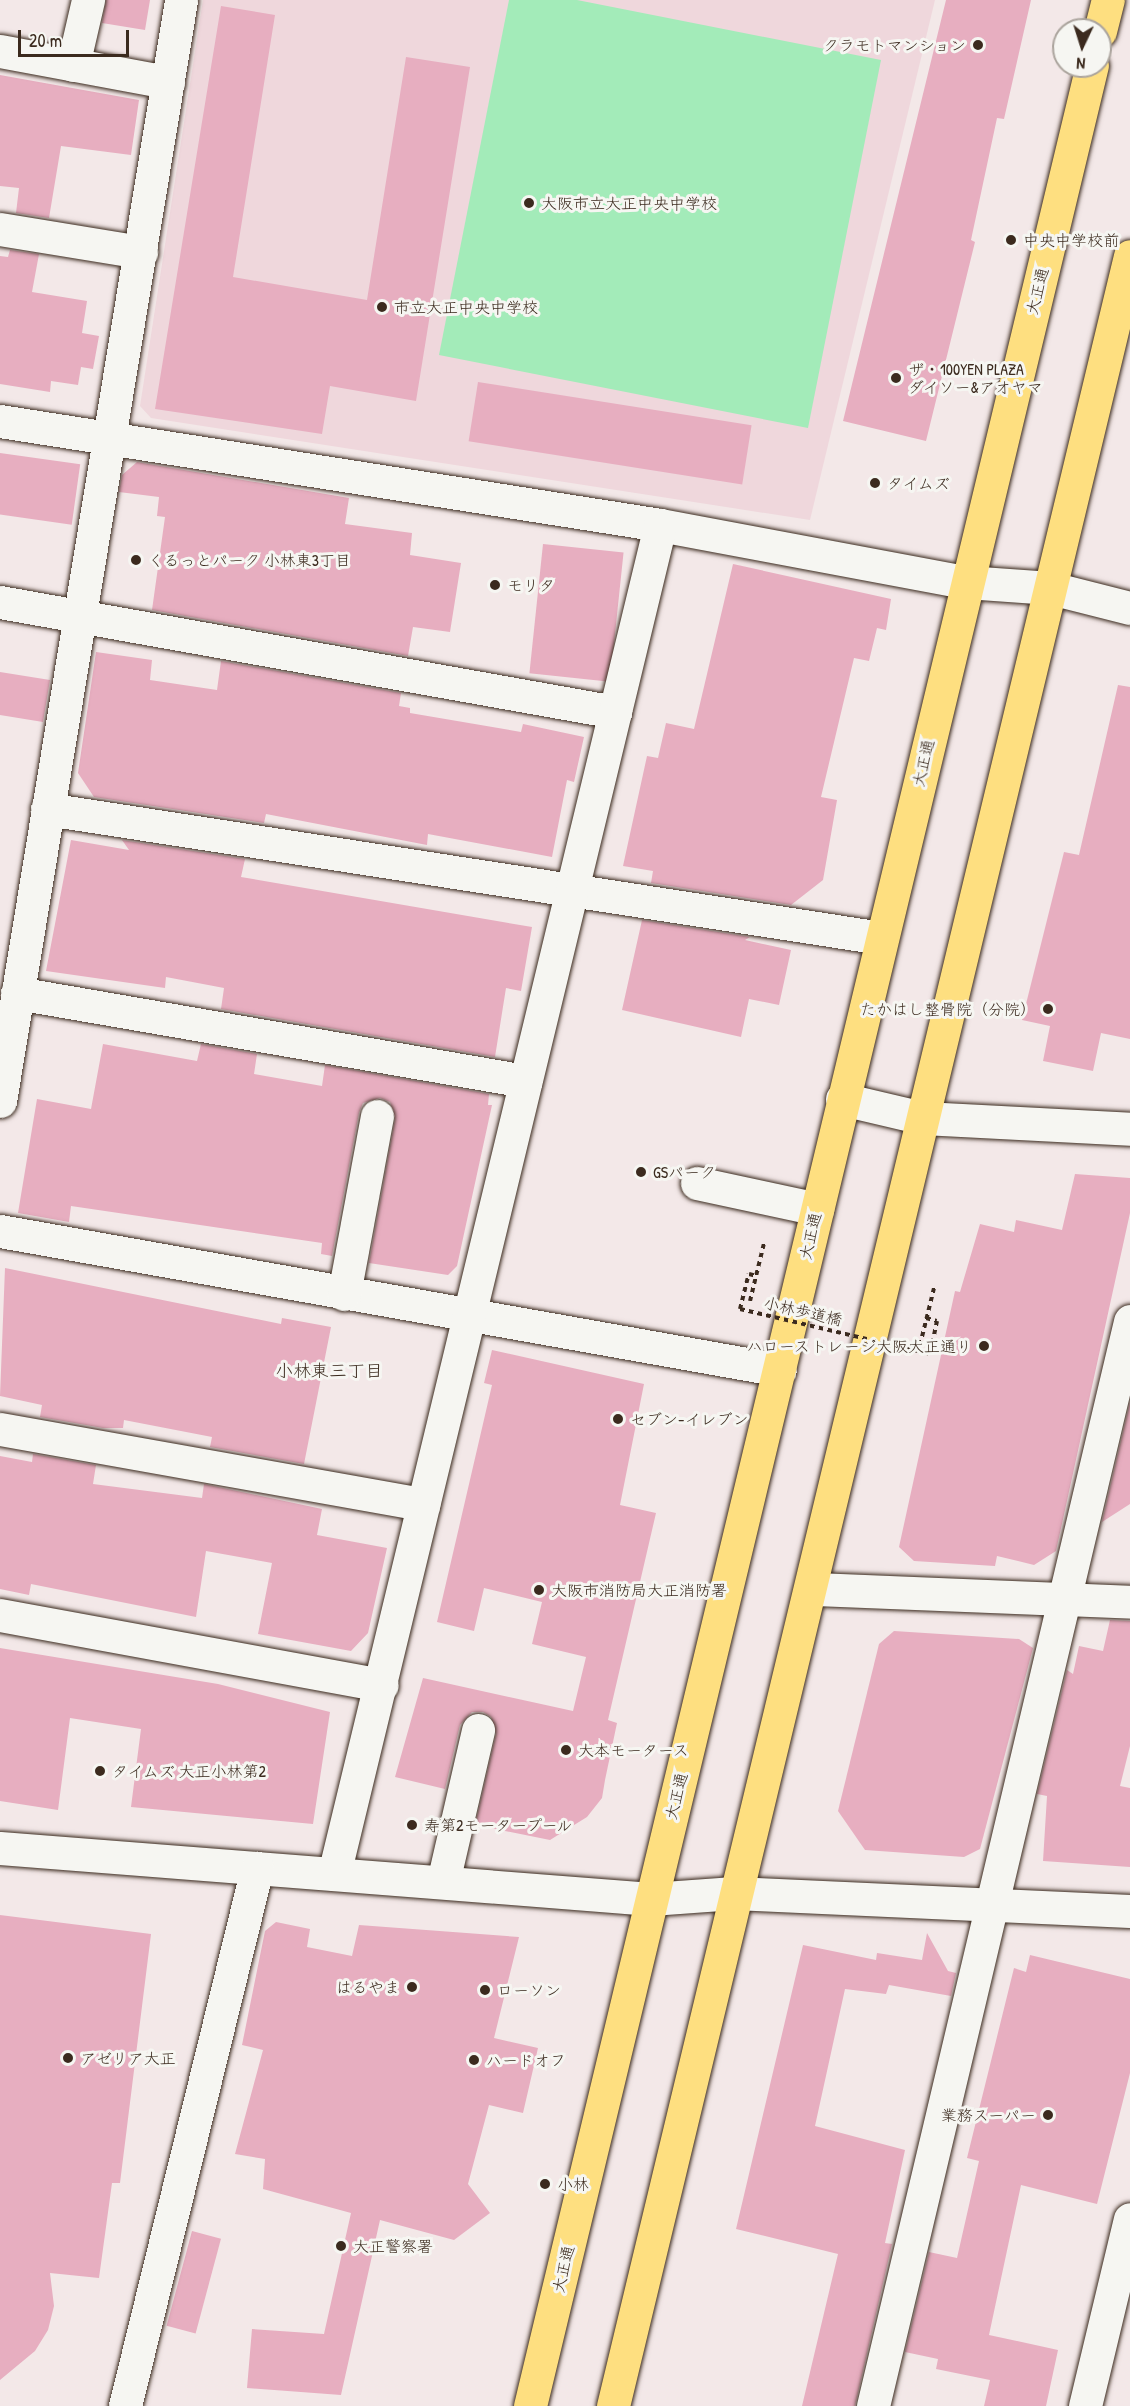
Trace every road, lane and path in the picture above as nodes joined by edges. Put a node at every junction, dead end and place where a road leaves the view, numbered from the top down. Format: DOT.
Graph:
graph roads {
  1 [pos="88,0"];
  2 [pos="181,0"];
  3 [pos="1108,0"];
  4 [pos="1104,18"];
  5 [pos="0,51"];
  6 [pos="73,65"];
  7 [pos="1089,78"];
  8 [pos="168,82"];
  9 [pos="0,230"];
  10 [pos="141,252"];
  11 [pos="1130,256"];
  12 [pos="0,421"];
  13 [pos="107,439"];
  14 [pos="660,525"];
  15 [pos="966,582"];
  16 [pos="1051,588"];
  17 [pos="0,603"];
  18 [pos="1130,608"];
  19 [pos="79,616"];
  20 [pos="615,712"];
  21 [pos="47,808"];
  22 [pos="571,893"];
  23 [pos="881,938"];
  24 [pos="17,993"];
  25 [pos="525,1081"];
  26 [pos="1,1087"];
  27 [pos="842,1099"];
  28 [pos="377,1116"];
  29 [pos="923,1118"];
  30 [pos="1130,1129"];
  31 [pos="697,1183"];
  32 [pos="817,1209"];
  33 [pos="0,1232"];
  34 [pos="764,1243"];
  35 [pos="757,1276"];
  36 [pos="934,1288"];
  37 [pos="344,1294"];
  38 [pos="750,1301"];
  39 [pos="467,1317"];
  40 [pos="927,1318"];
  41 [pos="1130,1321"];
  42 [pos="920,1345"];
  43 [pos="780,1370"];
  44 [pos="0,1429"];
  45 [pos="423,1504"];
  46 [pos="813,1589"];
  47 [pos="1066,1599"];
  48 [pos="1130,1602"];
  49 [pos="0,1615"];
  50 [pos="382,1685"];
  51 [pos="478,1730"];
  52 [pos="0,1848"];
  53 [pos="257,1868"];
  54 [pos="334,1874"];
  55 [pos="443,1882"];
  56 [pos="734,1893"];
  57 [pos="651,1899"];
  58 [pos="991,1904"];
  59 [pos="1130,1911"];
  60 [pos="1130,2218"];
  61 [pos="1123,2279"];
  62 [pos="125,2406"];
  63 [pos="530,2406"];
  64 [pos="614,2406"];
  65 [pos="873,2406"];
  66 [pos="1085,2406"];
  1 -- 6 [label="street"];
  2 -- 8 [label="street"];
  3 -- 4 [label="main road"];
  5 -- 6 [label="street"];
  6 -- 8 [label="street"];
  7 -- 15 [label="main road, 大正通"];
  8 -- 10 [label="street"];
  9 -- 10 [label="street"];
  10 -- 13 [label="street"];
  11 -- 16 [label="main road"];
  12 -- 13 [label="street"];
  13 -- 14 [label="street"];
  13 -- 19 [label="street"];
  14 -- 15 [label="street"];
  14 -- 20 [label="street"];
  15 -- 16 [label="street"];
  15 -- 23 [label="main road, 大正通"];
  16 -- 18 [label="street"];
  16 -- 29 [label="main road"];
  17 -- 19 [label="street"];
  19 -- 20 [label="street"];
  19 -- 21 [label="street"];
  20 -- 22 [label="street"];
  21 -- 22 [label="street"];
  21 -- 24 [label="street"];
  22 -- 23 [label="street"];
  22 -- 25 [label="street"];
  23 -- 27 [label="main road, 大正通"];
  24 -- 25 [label="street"];
  24 -- 26 [label="street"];
  25 -- 39 [label="street"];
  27 -- 29 [label="street"];
  27 -- 32 [label="main road, 大正通"];
  28 -- 37 [label="street"];
  29 -- 30 [label="street"];
  29 -- 46 [label="main road"];
  31 -- 32 [label="street"];
  32 -- 43 [label="main road, 大正通"];
  33 -- 37 [label="street"];
  34 -- 35 [label="path"];
  35 -- 38 [label="path"];
  35 -- 40 [label="path, 小林歩道橋, bridge"];
  36 -- 40 [label="path"];
  37 -- 39 [label="street"];
  39 -- 43 [label="street"];
  39 -- 45 [label="street"];
  40 -- 42 [label="path"];
  41 -- 47 [label="street"];
  43 -- 57 [label="main road, 大正通"];
  44 -- 45 [label="street"];
  45 -- 50 [label="street"];
  46 -- 47 [label="street"];
  46 -- 56 [label="main road"];
  47 -- 48 [label="street"];
  47 -- 58 [label="street"];
  49 -- 50 [label="street"];
  50 -- 54 [label="street"];
  51 -- 55 [label="street"];
  52 -- 53 [label="street"];
  53 -- 54 [label="street"];
  53 -- 62 [label="street"];
  54 -- 55 [label="street"];
  55 -- 57 [label="street"];
  56 -- 57 [label="street"];
  56 -- 58 [label="street"];
  56 -- 64 [label="main road"];
  57 -- 63 [label="main road, 大正通"];
  58 -- 59 [label="street"];
  58 -- 65 [label="street"];
  60 -- 61 [label="street"];
  61 -- 66 [label="street"];
}
